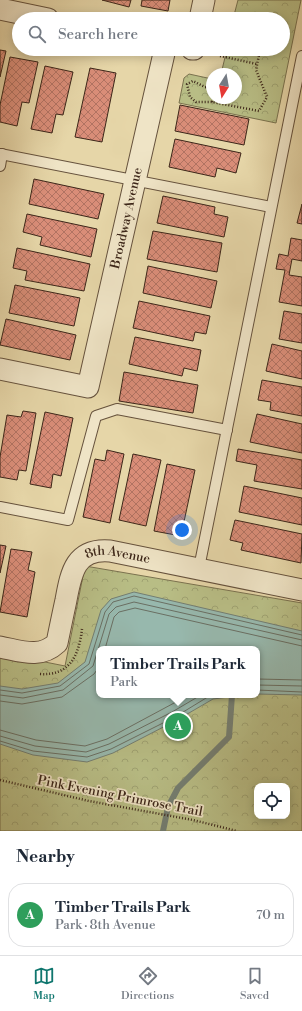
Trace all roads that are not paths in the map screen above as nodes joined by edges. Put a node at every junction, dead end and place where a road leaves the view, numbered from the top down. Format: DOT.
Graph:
graph roads {
  1 [pos="204,0"];
  2 [pos="0,9"];
  3 [pos="14,12"];
  4 [pos="201,12"];
  5 [pos="163,56"];
  6 [pos="302,56"];
  7 [pos="1,154"];
  8 [pos="0,166"];
  9 [pos="136,181"];
  10 [pos="271,207"];
  11 [pos="0,369"];
  12 [pos="227,430"];
  13 [pos="0,507"];
  14 [pos="199,568"];
  15 [pos="302,590"];
  16 [pos="0,647"];
  1 -- 4 [label="street"];
  2 -- 3 [label="street"];
  5 -- 9 [label="street, Broadway Avenue"];
  6 -- 10 [label="lane"];
  7 -- 8 [label="lane"];
  7 -- 9 [label="lane"];
  9 -- 10 [label="lane"];
  9 -- 11 [label="street, Broadway Avenue"];
  10 -- 12 [label="lane"];
  12 -- 13 [label="lane"];
  12 -- 14 [label="lane"];
  14 -- 15 [label="street, 8th Avenue"];
  14 -- 16 [label="street, 8th Avenue"];
}
